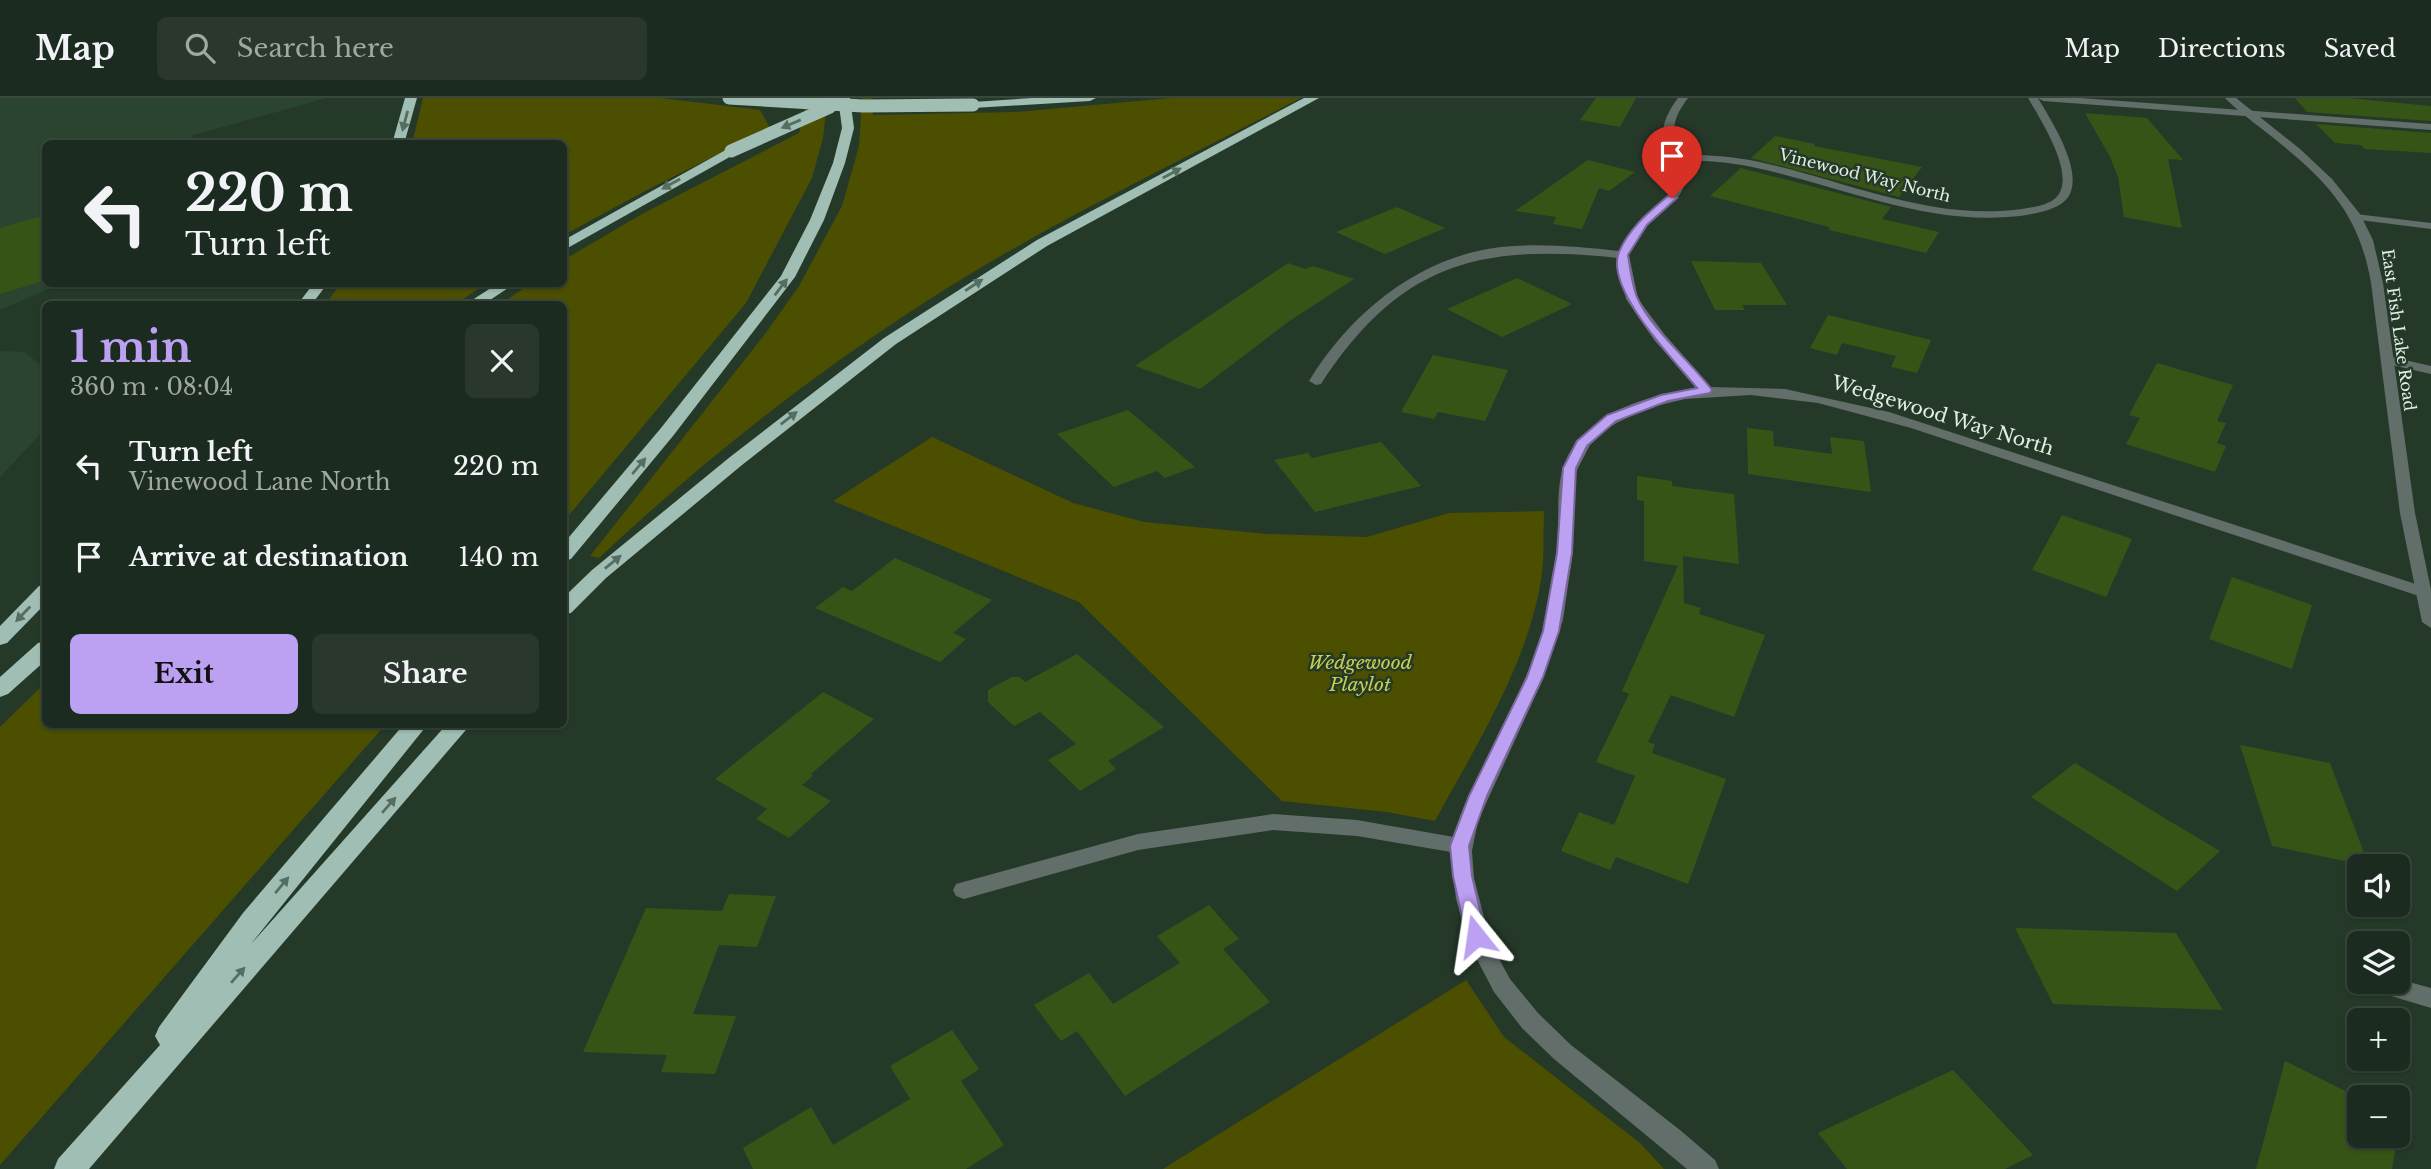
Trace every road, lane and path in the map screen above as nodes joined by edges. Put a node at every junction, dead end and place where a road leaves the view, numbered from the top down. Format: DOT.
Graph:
graph roads {
  1 [pos="411,98"];
  2 [pos="729,98"];
  3 [pos="844,98"];
  4 [pos="852,98"];
  5 [pos="1090,98"];
  6 [pos="1312,98"];
  7 [pos="1683,98"];
  8 [pos="2033,98"];
  9 [pos="2043,98"];
  10 [pos="2230,98"];
  11 [pos="2248,114"];
  12 [pos="2431,127"];
  13 [pos="399,140"];
  14 [pos="1675,156"];
  15 [pos="2356,217"];
  16 [pos="2431,226"];
  17 [pos="567,244"];
  18 [pos="1623,255"];
  19 [pos="502,287"];
  20 [pos="479,301"];
  21 [pos="2388,360"];
  22 [pos="2431,370"];
  23 [pos="1316,381"];
  24 [pos="1706,390"];
  25 [pos="567,551"];
  26 [pos="2426,593"];
  27 [pos="42,595"];
  28 [pos="567,605"];
  29 [pos="2431,622"];
  30 [pos="0,638"];
  31 [pos="42,652"];
  32 [pos="0,689"];
  33 [pos="414,728"];
  34 [pos="456,728"];
  35 [pos="1460,846"];
  36 [pos="964,890"];
  37 [pos="2410,992"];
  38 [pos="2431,998"];
  39 [pos="96,1137"];
  40 [pos="69,1169"];
  41 [pos="1706,1169"];
  1 -- 13 [label="highway, one-way"];
  2 -- 5 [label="highway, bridge"];
  25 -- 3 [label="highway, one-way"];
  4 -- 17 [label="highway, one-way, bridge"];
  28 -- 6 [label="highway, one-way"];
  7 -- 14 [label="street"];
  8 -- 14 [label="street, Vinewood Way North"];
  9 -- 11 [label="street"];
  10 -- 11 [label="street, East Fish Lake Road"];
  11 -- 12 [label="street"];
  11 -- 15 [label="street, East Fish Lake Road"];
  14 -- 18 [label="street"];
  15 -- 16 [label="street"];
  15 -- 21 [label="street, East Fish Lake Road"];
  18 -- 23 [label="street"];
  18 -- 24 [label="street"];
  19 -- 20 [label="highway"];
  21 -- 22 [label="street"];
  21 -- 26 [label="street, East Fish Lake Road"];
  24 -- 26 [label="street, Wedgewood Way North"];
  24 -- 35 [label="street, Wedgewood Way North"];
  26 -- 29 [label="street, East Fish Lake Road"];
  27 -- 30 [label="highway, one-way"];
  31 -- 32 [label="highway"];
  39 -- 33 [label="highway, one-way"];
  39 -- 34 [label="highway, one-way"];
  35 -- 36 [label="street"];
  35 -- 41 [label="street, Wedgewood Way North"];
  37 -- 38 [label="street"];
  39 -- 40 [label="highway"];
}
